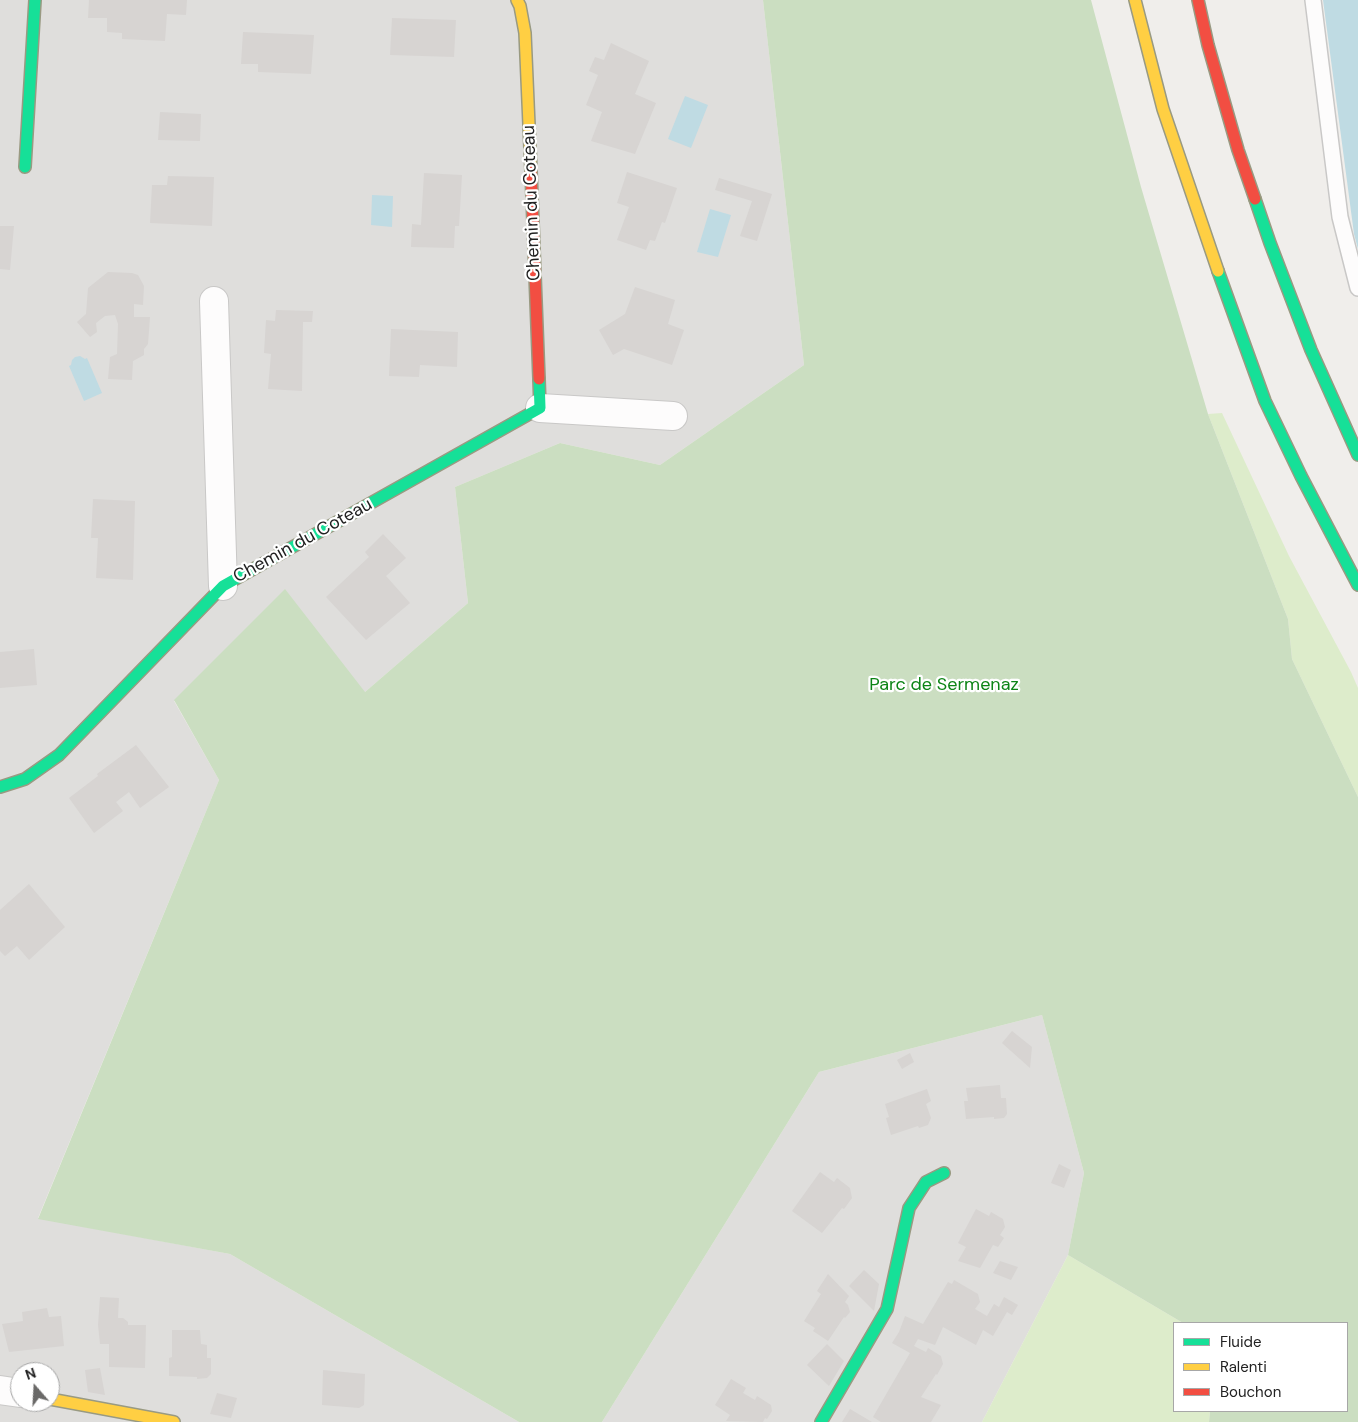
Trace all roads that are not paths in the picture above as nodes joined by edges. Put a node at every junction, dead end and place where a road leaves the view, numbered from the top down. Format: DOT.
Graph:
graph roads {
  1 [pos="35,0"];
  2 [pos="517,0"];
  3 [pos="1134,0"];
  4 [pos="1198,0"];
  5 [pos="1313,0"];
  6 [pos="25,168"];
  7 [pos="1358,288"];
  8 [pos="214,301"];
  9 [pos="540,408"];
  10 [pos="673,416"];
  11 [pos="1358,455"];
  12 [pos="1358,585"];
  13 [pos="223,586"];
  14 [pos="0,787"];
  15 [pos="944,1173"];
  16 [pos="60,1401"];
  17 [pos="174,1422"];
  18 [pos="821,1422"];
  1 -- 6 [label="main road"];
  2 -- 9 [label="main road, Chemin du Coteau"];
  3 -- 12 [label="main road"];
  4 -- 11 [label="main road"];
  5 -- 7 [label="lane"];
  8 -- 13 [label="street, Chemin du Coteau"];
  9 -- 10 [label="street"];
  9 -- 13 [label="main road, Chemin du Coteau"];
  13 -- 14 [label="main road, Chemin du Coteau"];
  15 -- 18 [label="main road"];
  16 -- 17 [label="main road"];
}
